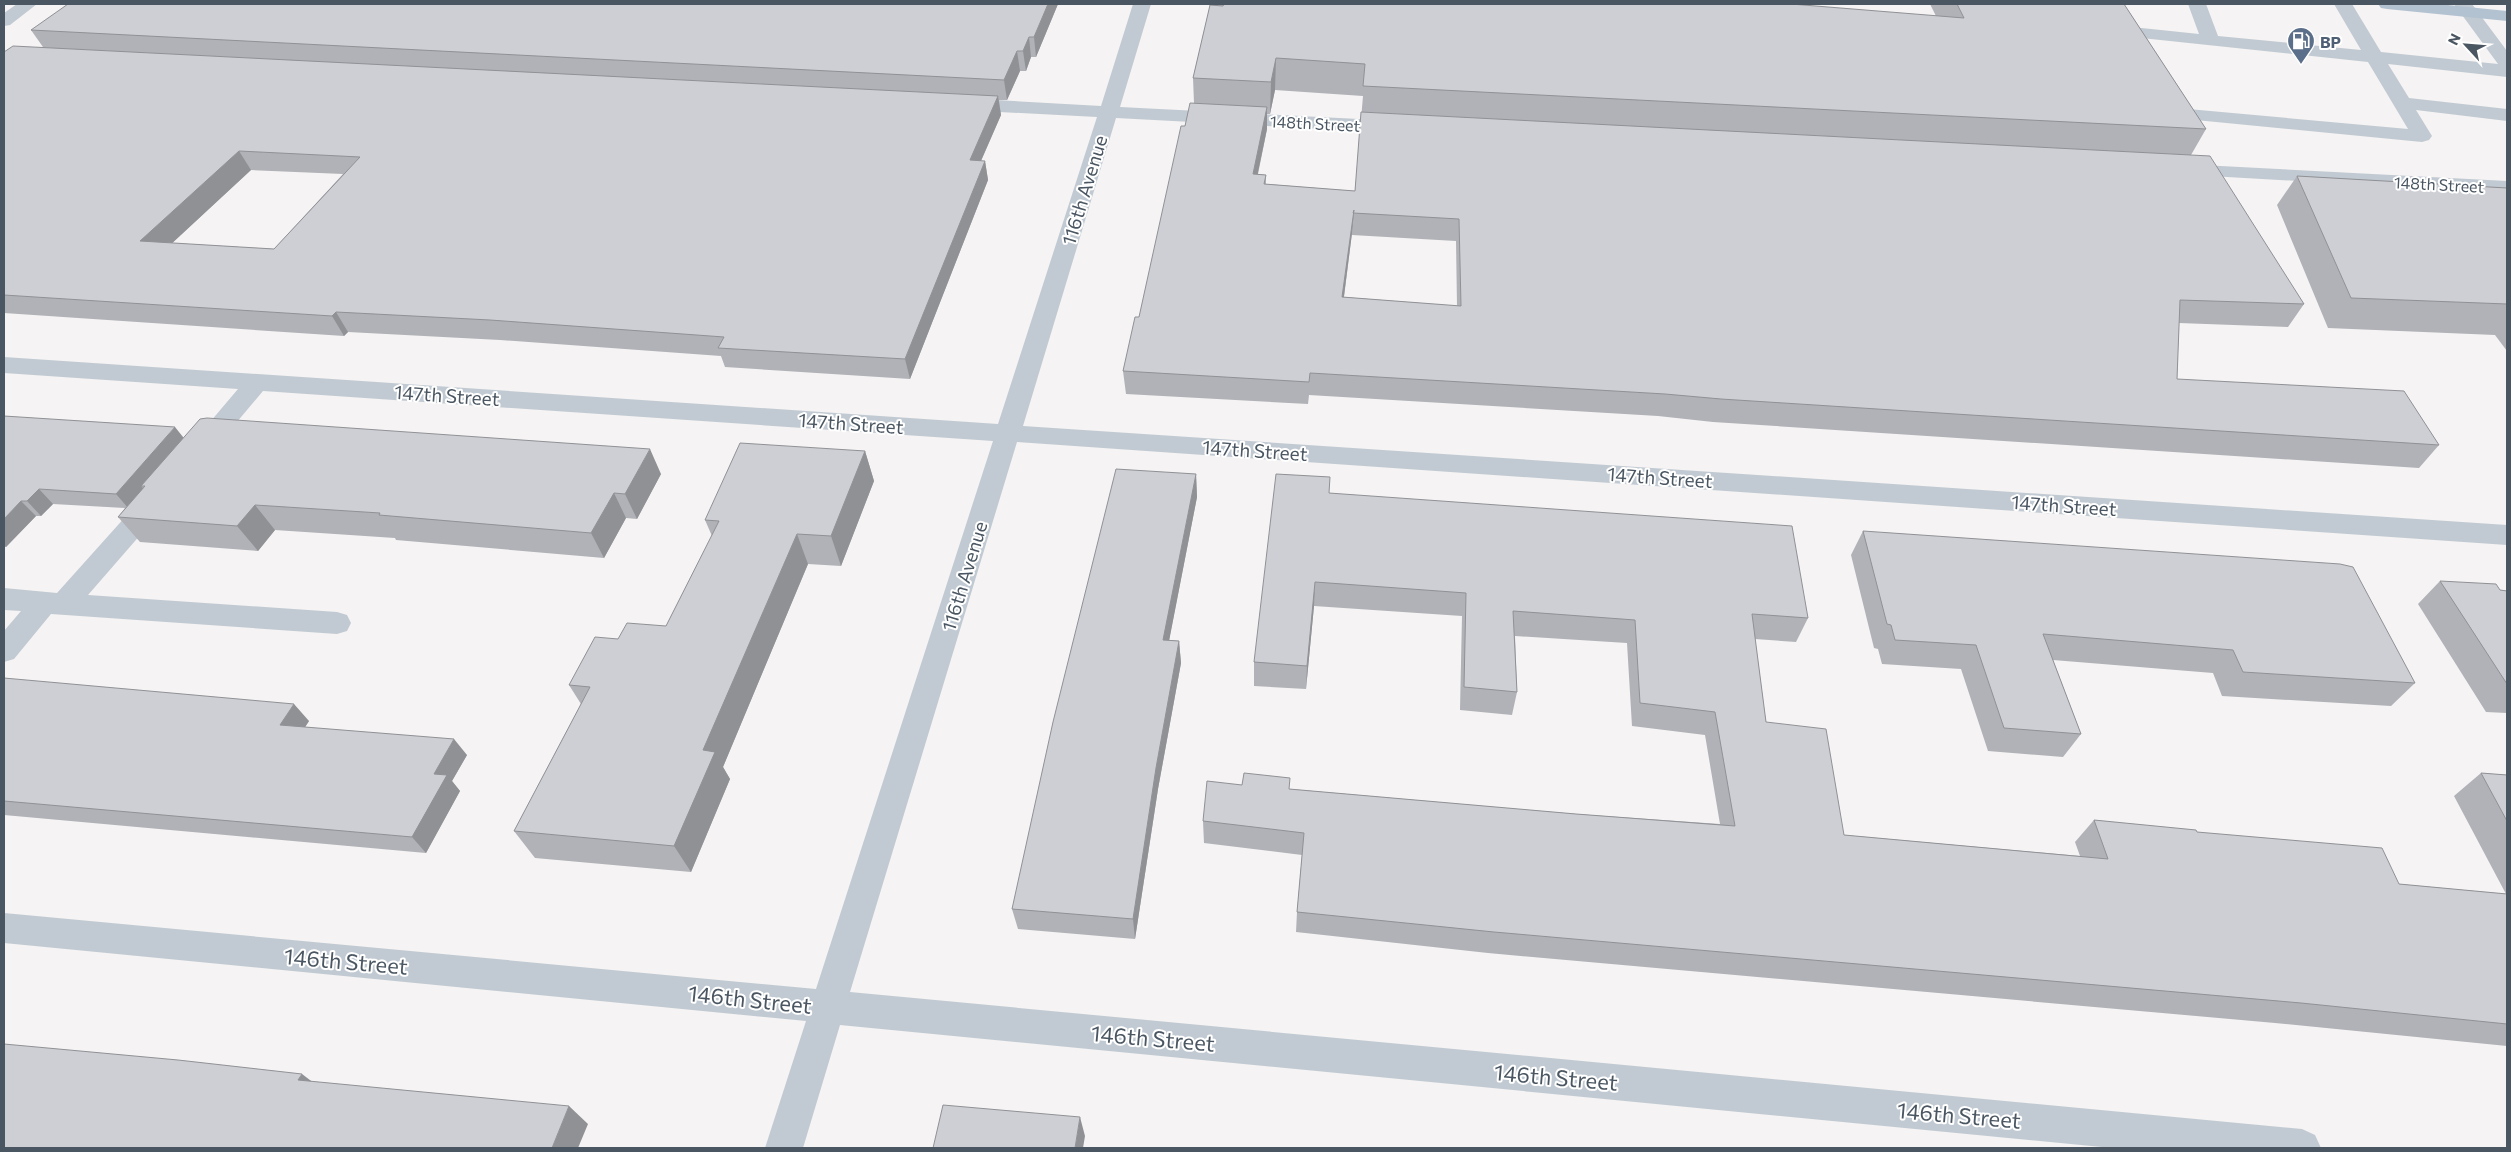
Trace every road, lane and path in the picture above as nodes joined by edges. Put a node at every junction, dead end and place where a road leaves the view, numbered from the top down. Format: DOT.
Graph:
graph roads {
  1 [pos="28,4"];
  2 [pos="1142,4"];
  3 [pos="2197,4"];
  4 [pos="2343,4"];
  5 [pos="2388,4"];
  6 [pos="2466,8"];
  7 [pos="2507,16"];
  8 [pos="4,21"];
  9 [pos="2133,33"];
  10 [pos="2211,40"];
  11 [pos="2376,57"];
  12 [pos="2507,64"];
  13 [pos="2507,71"];
  14 [pos="2162,81"];
  15 [pos="2402,102"];
  16 [pos="942,103"];
  17 [pos="1109,112"];
  18 [pos="2507,115"];
  19 [pos="1414,128"];
  20 [pos="2162,169"];
  21 [pos="2507,187"];
  22 [pos="4,365"];
  23 [pos="257,382"];
  24 [pos="1009,433"];
  25 [pos="2507,535"];
  26 [pos="4,599"];
  27 [pos="55,603"];
  28 [pos="337,623"];
  29 [pos="4,651"];
  30 [pos="4,928"];
  31 [pos="829,1007"];
  32 [pos="784,1148"];
  33 [pos="2302,1148"];
  1 -- 8 [label="street"];
  2 -- 17 [label="street, 116th Avenue"];
  3 -- 10 [label="street"];
  4 -- 11 [label="street"];
  5 -- 6 [label="main road"];
  6 -- 7 [label="main road"];
  6 -- 12 [label="street"];
  9 -- 10 [label="street"];
  10 -- 11 [label="street"];
  11 -- 13 [label="street"];
  11 -- 15 [label="street"];
  14 -- 15 [label="street"];
  15 -- 18 [label="street"];
  16 -- 17 [label="street, 148th Street"];
  17 -- 19 [label="street, 148th Street"];
  17 -- 24 [label="street, 116th Avenue"];
  20 -- 21 [label="street, 148th Street"];
  22 -- 23 [label="street, 147th Street"];
  23 -- 24 [label="street, 147th Street"];
  23 -- 27 [label="street"];
  24 -- 25 [label="street, 147th Street"];
  24 -- 31 [label="street, 116th Avenue"];
  26 -- 27 [label="street"];
  27 -- 28 [label="street"];
  27 -- 29 [label="street"];
  30 -- 31 [label="street, 146th Street"];
  31 -- 32 [label="street, 116th Avenue"];
  31 -- 33 [label="street, 146th Street"];
}
